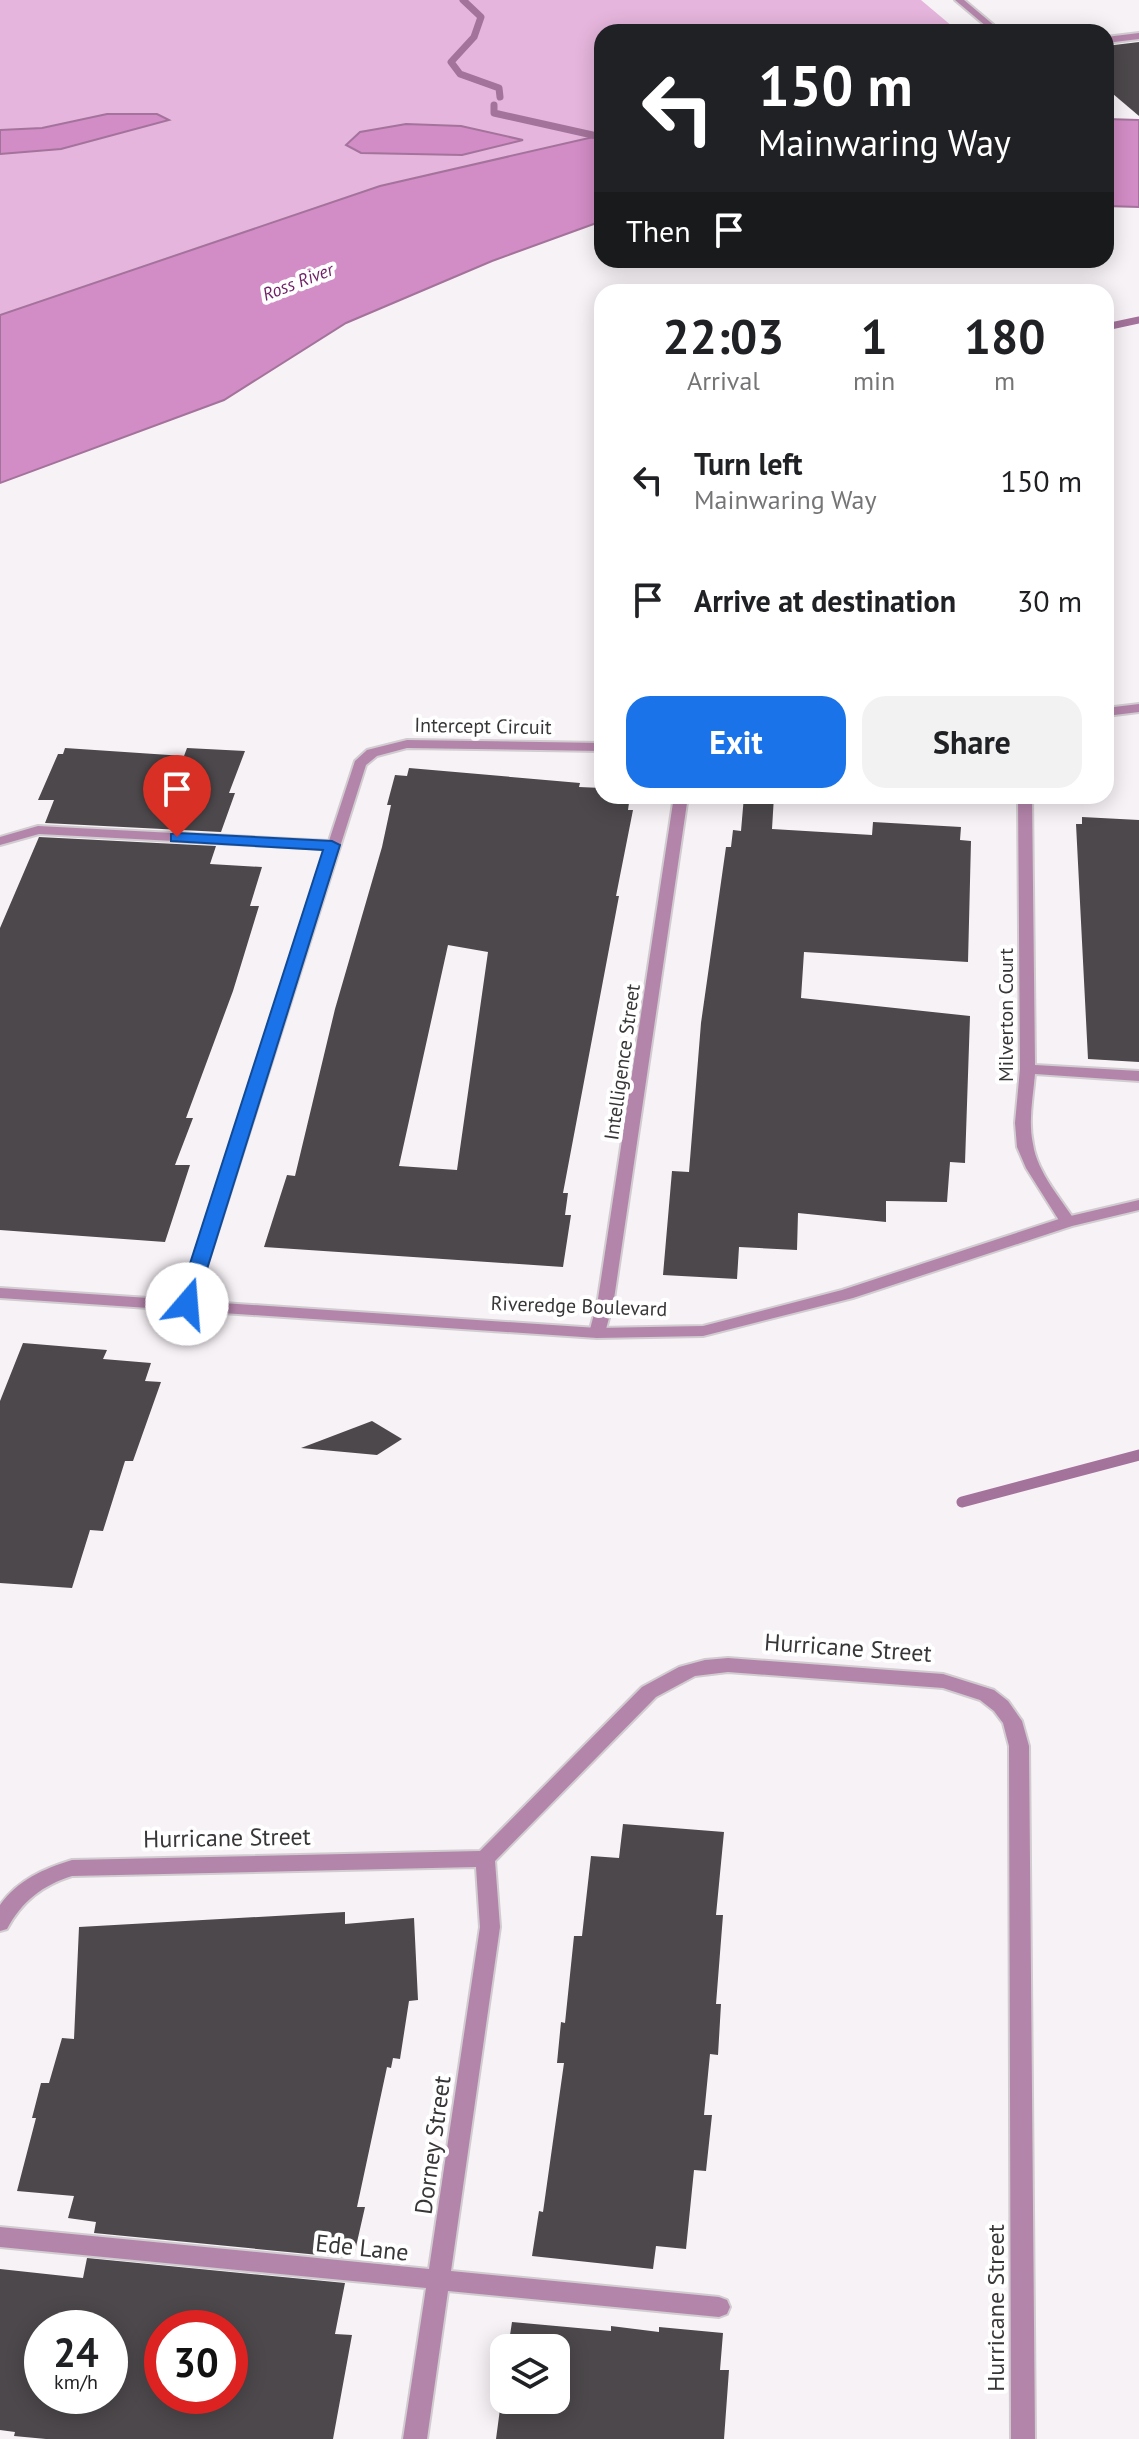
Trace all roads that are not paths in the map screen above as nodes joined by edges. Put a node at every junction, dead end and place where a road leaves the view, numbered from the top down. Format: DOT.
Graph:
graph roads {
  1 [pos="959,0"];
  2 [pos="988,24"];
  3 [pos="1139,36"];
  4 [pos="1114,39"];
  5 [pos="1139,708"];
  6 [pos="1114,711"];
  7 [pos="594,747"];
  8 [pos="680,804"];
  9 [pos="1025,804"];
  10 [pos="0,841"];
  11 [pos="332,845"];
  12 [pos="1028,1069"];
  13 [pos="1139,1076"];
  14 [pos="1139,1205"];
  15 [pos="1068,1222"];
  16 [pos="0,1293"];
  17 [pos="187,1304"];
  18 [pos="597,1333"];
  19 [pos="485,1859"];
  20 [pos="0,1923"];
  21 [pos="0,2237"];
  22 [pos="439,2282"];
  23 [pos="719,2307"];
  24 [pos="415,2439"];
  25 [pos="1023,2439"];
  1 -- 2 [label="street"];
  3 -- 4 [label="street"];
  5 -- 6 [label="street"];
  7 -- 11 [label="street, Intercept Circuit"];
  8 -- 18 [label="street, Intelligence Street"];
  9 -- 12 [label="street, Milverton Court"];
  10 -- 11 [label="street"];
  11 -- 17 [label="street, Intercept Circuit"];
  12 -- 13 [label="street"];
  12 -- 15 [label="street, Milverton Court"];
  14 -- 15 [label="street, Riveredge Boulevard"];
  15 -- 18 [label="street, Riveredge Boulevard"];
  16 -- 17 [label="street, Riveredge Boulevard"];
  17 -- 18 [label="street, Riveredge Boulevard"];
  19 -- 20 [label="street, Hurricane Street"];
  19 -- 22 [label="street, Dorney Street"];
  19 -- 25 [label="street, Hurricane Street"];
  21 -- 22 [label="street, Ede Lane"];
  22 -- 23 [label="street, Ede Lane"];
  22 -- 24 [label="street, Dorney Street"];
}
